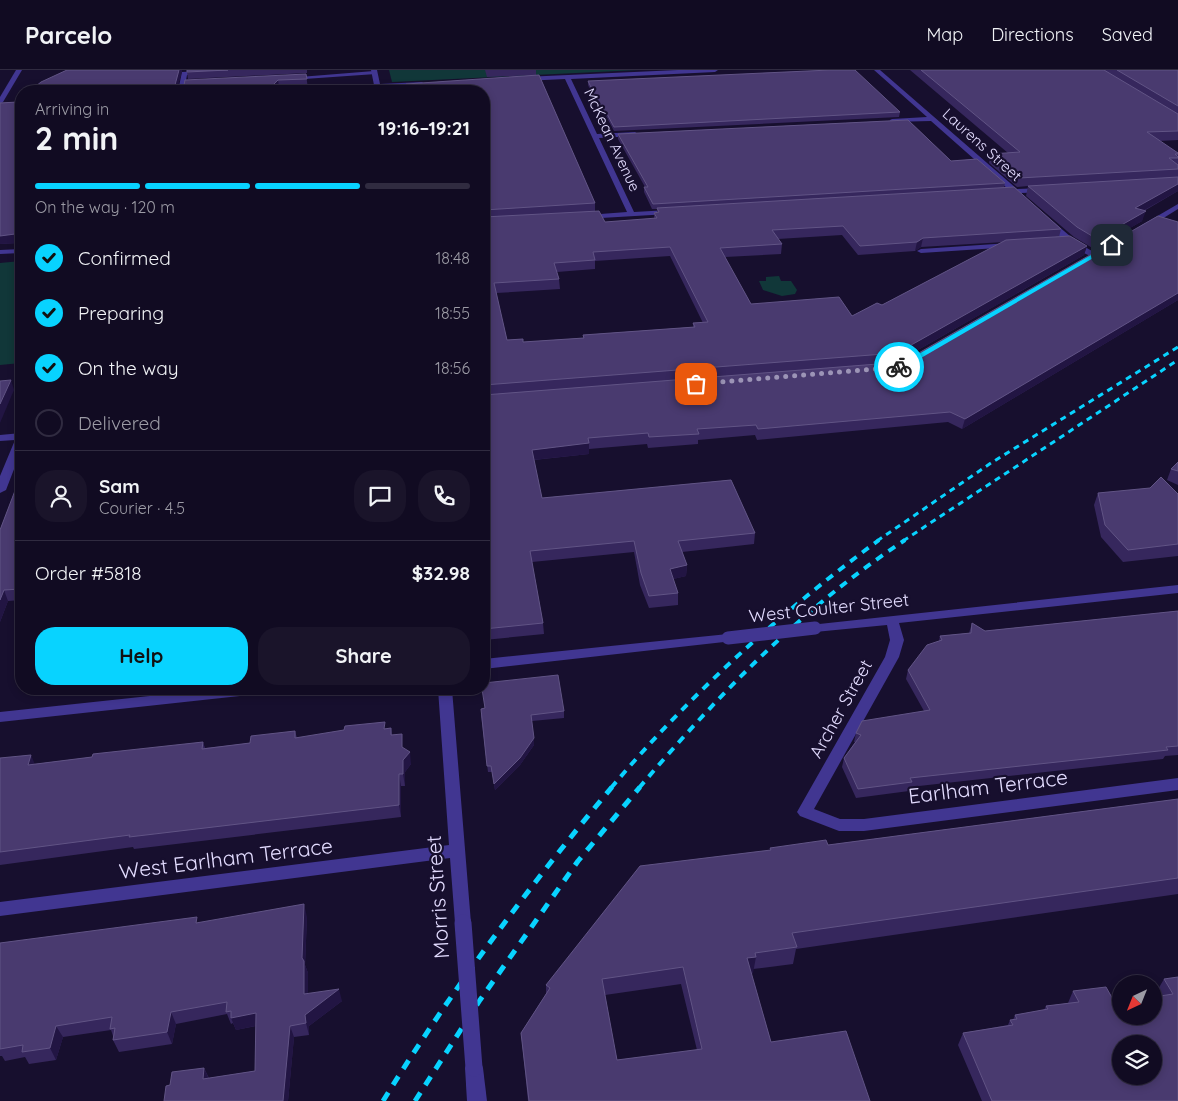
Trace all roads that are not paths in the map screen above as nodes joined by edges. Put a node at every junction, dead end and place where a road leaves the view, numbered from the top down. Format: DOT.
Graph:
graph roads {
  1 [pos="19,70"];
  2 [pos="715,70"];
  3 [pos="877,70"];
  4 [pos="208,71"];
  5 [pos="374,72"];
  6 [pos="567,77"];
  7 [pos="281,78"];
  8 [pos="518,80"];
  9 [pos="182,83"];
  10 [pos="192,83"];
  11 [pos="429,84"];
  12 [pos="377,85"];
  13 [pos="419,85"];
  14 [pos="2,104"];
  15 [pos="933,119"];
  16 [pos="883,122"];
  17 [pos="644,134"];
  18 [pos="595,136"];
  19 [pos="1050,190"];
  20 [pos="990,193"];
  21 [pos="1018,195"];
  22 [pos="1178,206"];
  23 [pos="682,212"];
  24 [pos="632,215"];
  25 [pos="1042,216"];
  26 [pos="583,218"];
  27 [pos="1137,230"];
  28 [pos="1070,241"];
  29 [pos="1053,242"];
  30 [pos="1015,245"];
  31 [pos="15,251"];
  32 [pos="921,251"];
  33 [pos="0,252"];
  34 [pos="1087,260"];
  35 [pos="15,437"];
  36 [pos="0,438"];
  37 [pos="15,452"];
  38 [pos="0,490"];
  39 [pos="1178,589"];
  40 [pos="892,620"];
  41 [pos="490,663"];
  42 [pos="155,695"];
  43 [pos="445,695"];
  44 [pos="0,717"];
  45 [pos="1178,784"];
  46 [pos="805,812"];
  47 [pos="458,850"];
  48 [pos="0,909"];
  49 [pos="477,1101"];
  1 -- 14 [label="street"];
  2 -- 6 [label="street"];
  3 -- 15 [label="street, Laurens Street"];
  4 -- 9 [label="street"];
  5 -- 7 [label="street"];
  5 -- 12 [label="street"];
  6 -- 8 [label="street"];
  6 -- 18 [label="street, McKean Avenue"];
  9 -- 10 [label="street"];
  11 -- 13 [label="street"];
  15 -- 16 [label="street"];
  15 -- 21 [label="street, Laurens Street"];
  17 -- 18 [label="street"];
  18 -- 24 [label="street, McKean Avenue"];
  19 -- 21 [label="street"];
  20 -- 21 [label="street"];
  22 -- 27 [label="street"];
  23 -- 24 [label="street"];
  24 -- 26 [label="street"];
  25 -- 28 [label="street"];
  28 -- 29 [label="street"];
  28 -- 34 [label="street"];
  30 -- 32 [label="street"];
  31 -- 33 [label="street"];
  35 -- 36 [label="street"];
  37 -- 38 [label="street"];
  39 -- 40 [label="street, West Coulter Street"];
  40 -- 41 [label="street, West Coulter Street, bridge"];
  40 -- 46 [label="street, Archer Street"];
  42 -- 44 [label="street"];
  43 -- 47 [label="street, Morris Street"];
  45 -- 46 [label="street, Earlham Terrace"];
  47 -- 48 [label="street, West Earlham Terrace"];
  47 -- 49 [label="street, Morris Street, bridge"];
}
